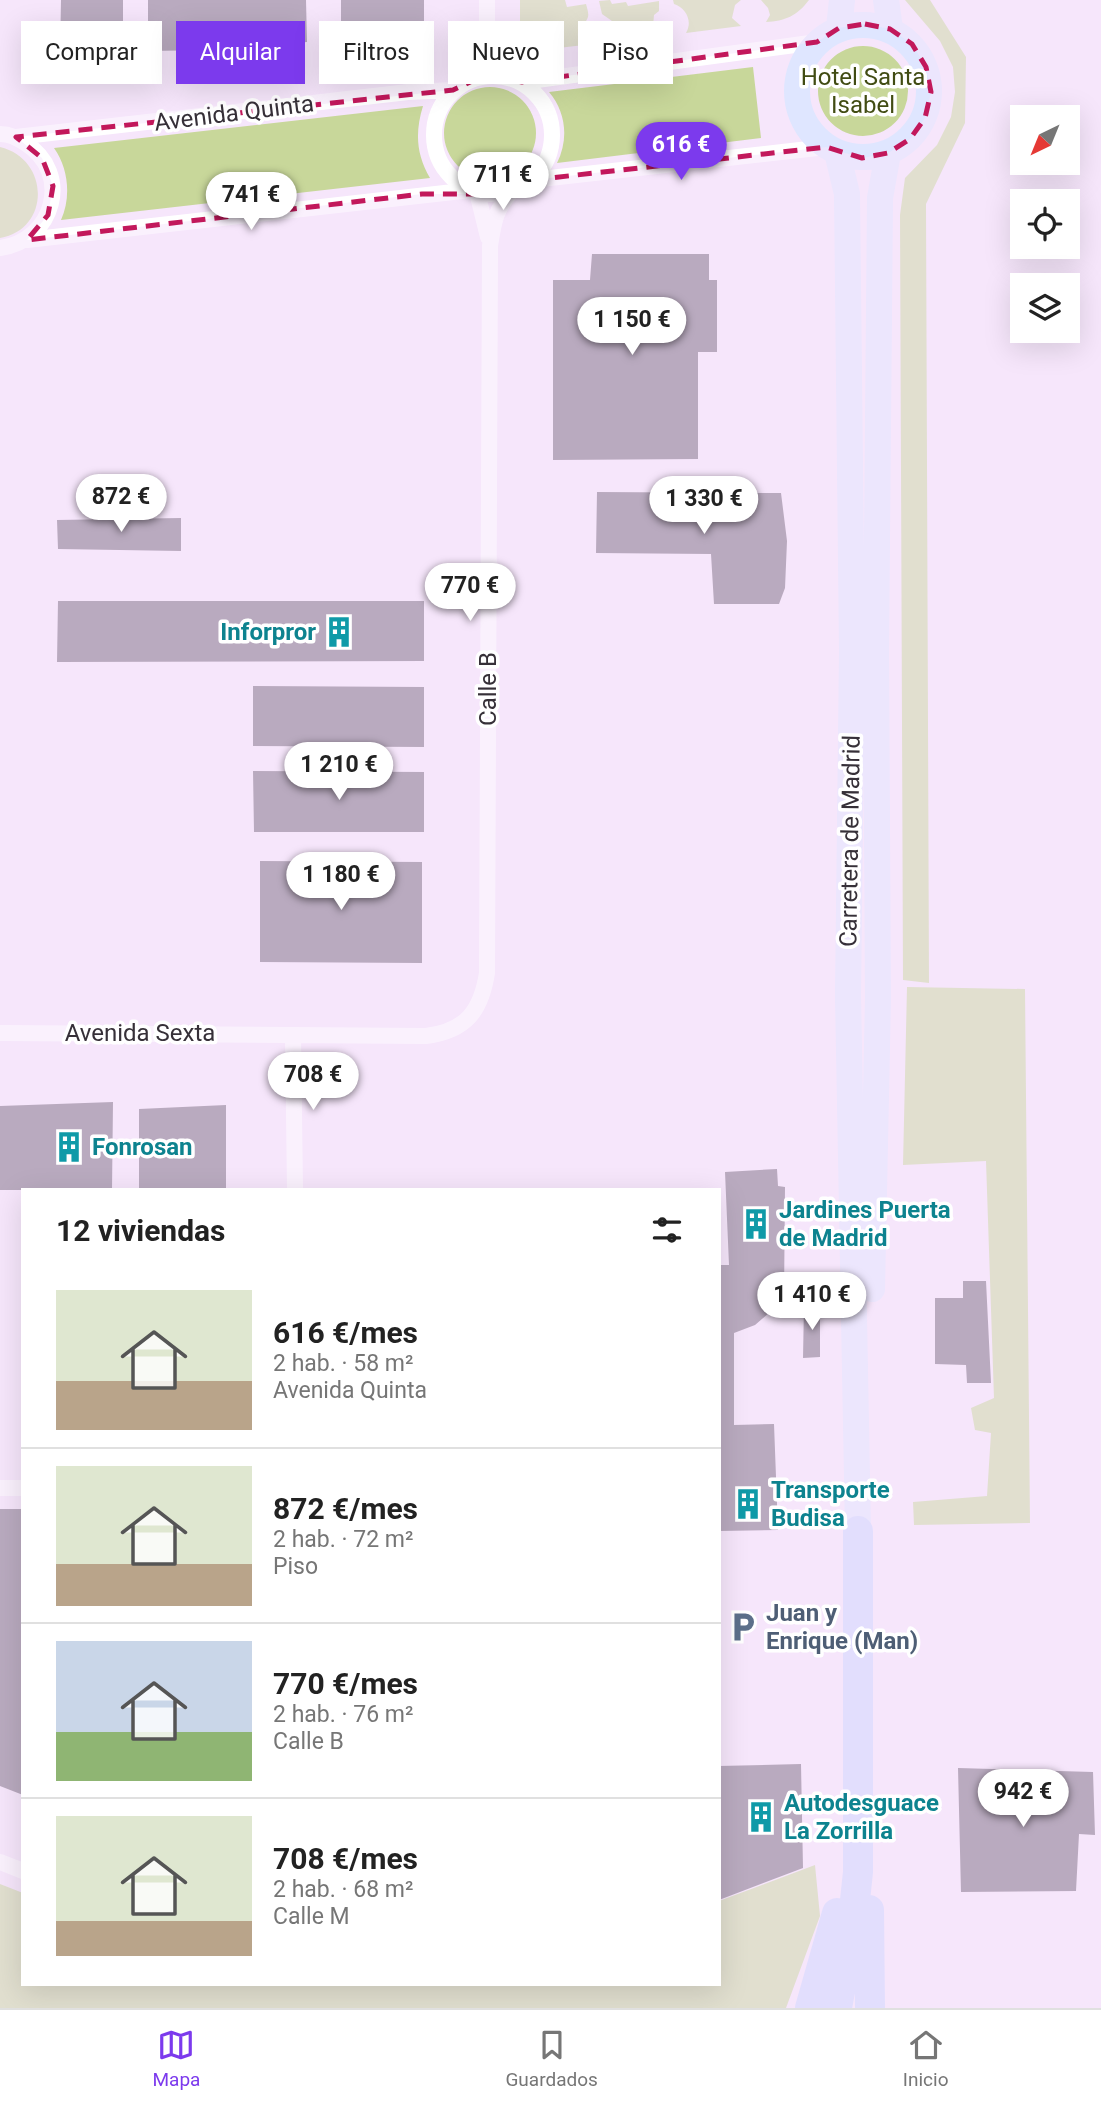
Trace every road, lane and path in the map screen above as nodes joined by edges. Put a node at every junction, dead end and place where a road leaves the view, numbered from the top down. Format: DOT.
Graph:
graph roads {
  1 [pos="487,0"];
  2 [pos="842,0"];
  3 [pos="886,0"];
  4 [pos="487,21"];
  5 [pos="890,29"];
  6 [pos="828,35"];
  7 [pos="564,76"];
  8 [pos="464,84"];
  9 [pos="525,84"];
  10 [pos="453,90"];
  11 [pos="8,136"];
  12 [pos="831,149"];
  13 [pos="888,153"];
  14 [pos="533,180"];
  15 [pos="474,191"];
  16 [pos="512,191"];
  17 [pos="27,240"];
  18 [pos="490,246"];
  19 [pos="0,248"];
  20 [pos="479,1005"];
  21 [pos="0,1033"];
  22 [pos="293,1035"];
  23 [pos="295,1188"];
  24 [pos="0,1488"];
  25 [pos="21,1488"];
  26 [pos="863,1532"];
  27 [pos="857,1781"];
  28 [pos="0,1862"];
  29 [pos="21,1870"];
  30 [pos="868,2000"];
  31 [pos="810,2008"];
  32 [pos="837,2008"];
  1 -- 4 [label="street"];
  2 -- 6 [label="main road"];
  3 -- 5 [label="main road"];
  5 -- 6 [label="main road"];
  5 -- 13 [label="main road"];
  6 -- 7 [label="street"];
  6 -- 12 [label="main road"];
  8 -- 10 [label="street"];
  9 -- 14 [label="street"];
  10 -- 11 [label="street, Avenida Quinta"];
  10 -- 15 [label="street"];
  11 -- 17 [label="street"];
  12 -- 13 [label="main road"];
  12 -- 14 [label="street"];
  12 -- 26 [label="main road, Carretera de Madrid"];
  13 -- 26 [label="main road, Carretera de Madrid"];
  14 -- 16 [label="street"];
  15 -- 16 [label="street"];
  15 -- 17 [label="street"];
  15 -- 18 [label="street, Calle B"];
  16 -- 18 [label="street, Calle B"];
  17 -- 19 [label="street"];
  18 -- 20 [label="street, Calle B"];
  20 -- 22 [label="street, Avenida Sexta"];
  21 -- 22 [label="street, Avenida Sexta"];
  22 -- 23 [label="street"];
  24 -- 25 [label="street"];
  26 -- 27 [label="highway"];
  26 -- 30 [label="highway"];
  27 -- 31 [label="highway"];
  27 -- 32 [label="highway"];
  28 -- 29 [label="street"];
}
